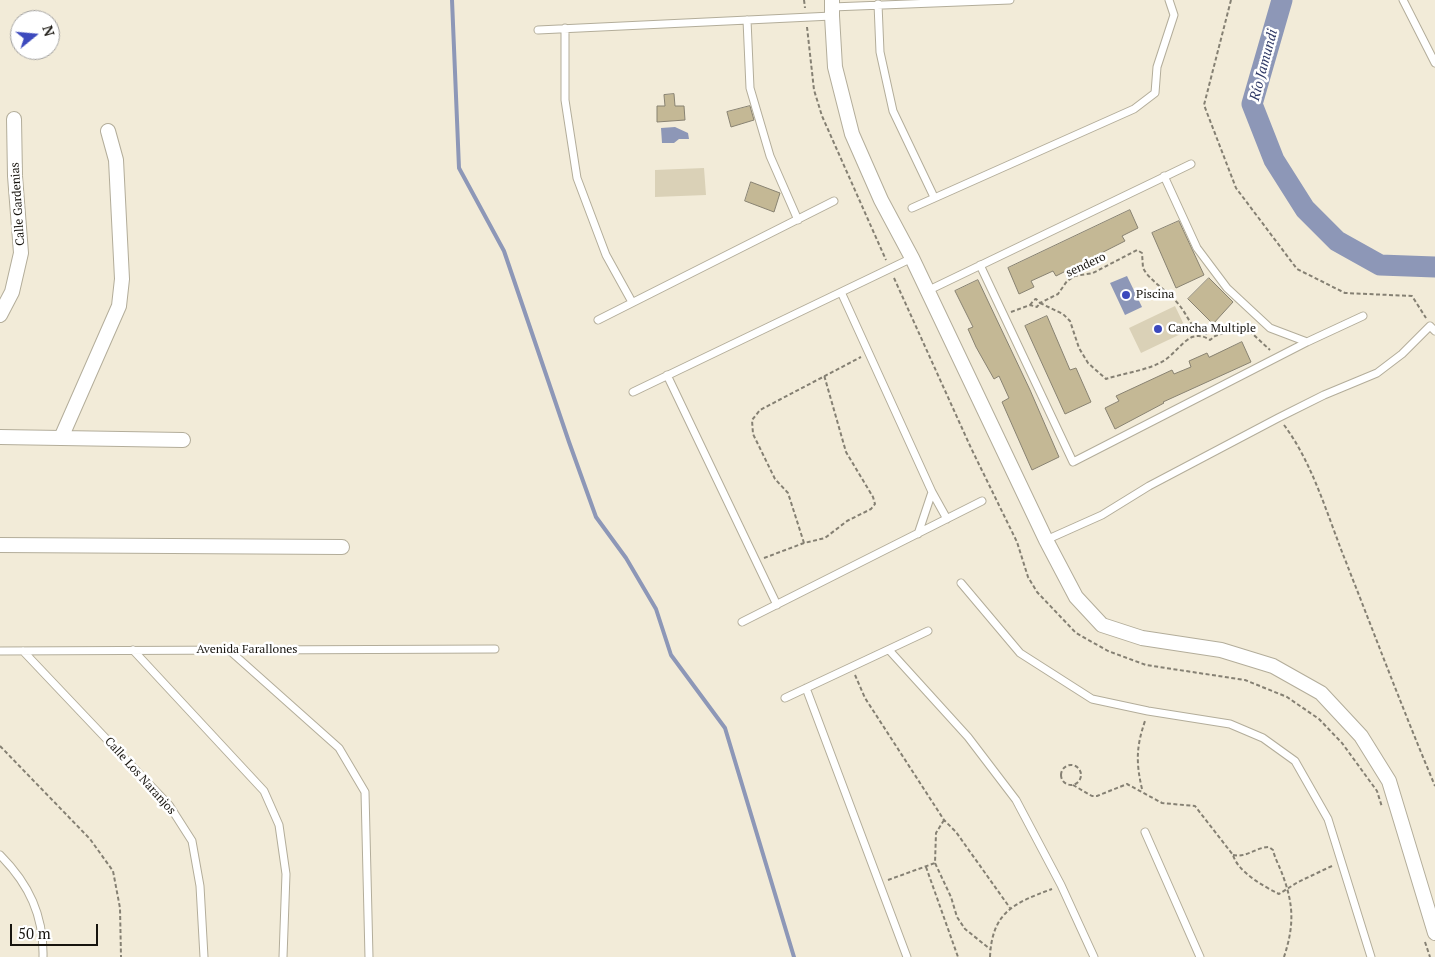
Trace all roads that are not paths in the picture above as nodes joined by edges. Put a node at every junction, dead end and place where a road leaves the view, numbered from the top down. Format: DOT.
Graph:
graph roads {
  1 [pos="1010,0"];
  2 [pos="1169,0"];
  3 [pos="1404,0"];
  4 [pos="878,4"];
  5 [pos="832,8"];
  6 [pos="747,20"];
  7 [pos="565,28"];
  8 [pos="538,30"];
  9 [pos="1435,63"];
  10 [pos="14,119"];
  11 [pos="108,131"];
  12 [pos="1191,164"];
  13 [pos="1164,176"];
  14 [pos="934,197"];
  15 [pos="834,201"];
  16 [pos="912,208"];
  17 [pos="798,220"];
  18 [pos="912,258"];
  19 [pos="980,265"];
  20 [pos="927,291"];
  21 [pos="842,292"];
  22 [pos="632,302"];
  23 [pos="0,315"];
  24 [pos="1363,316"];
  25 [pos="598,320"];
  26 [pos="1433,329"];
  27 [pos="1307,342"];
  28 [pos="667,375"];
  29 [pos="632,392"];
  30 [pos="0,437"];
  31 [pos="61,438"];
  32 [pos="183,440"];
  33 [pos="932,492"];
  34 [pos="982,501"];
  35 [pos="947,519"];
  36 [pos="918,534"];
  37 [pos="1046,540"];
  38 [pos="0,545"];
  39 [pos="342,547"];
  40 [pos="961,583"];
  41 [pos="776,605"];
  42 [pos="742,622"];
  43 [pos="928,631"];
  44 [pos="495,649"];
  45 [pos="23,650"];
  46 [pos="133,650"];
  47 [pos="229,650"];
  48 [pos="889,650"];
  49 [pos="0,651"];
  50 [pos="806,688"];
  51 [pos="785,698"];
  52 [pos="1145,832"];
  53 [pos="0,855"];
  54 [pos="1429,935"];
  55 [pos="44,957"];
  56 [pos="204,957"];
  57 [pos="283,957"];
  58 [pos="369,957"];
  59 [pos="907,957"];
  60 [pos="1094,957"];
  61 [pos="1200,957"];
  62 [pos="1371,957"];
  1 -- 4 [label="lane"];
  2 -- 14 [label="lane"];
  3 -- 9 [label="lane"];
  4 -- 5 [label="lane"];
  4 -- 14 [label="lane"];
  5 -- 6 [label="lane"];
  5 -- 18 [label="street"];
  6 -- 7 [label="lane"];
  6 -- 17 [label="lane"];
  7 -- 8 [label="lane"];
  7 -- 22 [label="lane"];
  10 -- 23 [label="street, Calle Gardenias"];
  11 -- 31 [label="street"];
  12 -- 13 [label="lane"];
  13 -- 19 [label="lane"];
  13 -- 27 [label="lane"];
  14 -- 16 [label="lane"];
  15 -- 17 [label="lane"];
  17 -- 22 [label="lane"];
  18 -- 20 [label="street"];
  18 -- 21 [label="lane"];
  19 -- 20 [label="lane"];
  19 -- 27 [label="lane"];
  20 -- 37 [label="street"];
  21 -- 28 [label="lane"];
  21 -- 33 [label="lane"];
  22 -- 25 [label="lane"];
  24 -- 27 [label="lane"];
  26 -- 37 [label="lane"];
  28 -- 29 [label="lane"];
  28 -- 41 [label="lane"];
  30 -- 31 [label="street"];
  31 -- 32 [label="street"];
  33 -- 35 [label="lane"];
  33 -- 36 [label="lane"];
  34 -- 35 [label="lane"];
  35 -- 36 [label="lane"];
  36 -- 41 [label="lane"];
  37 -- 54 [label="street"];
  38 -- 39 [label="street"];
  40 -- 62 [label="lane"];
  41 -- 42 [label="lane"];
  43 -- 48 [label="lane"];
  44 -- 47 [label="lane, Avenida Farallones"];
  45 -- 46 [label="lane, Avenida Farallones"];
  45 -- 49 [label="lane, Avenida Farallones"];
  45 -- 56 [label="lane, Calle Los Naranjos"];
  46 -- 47 [label="lane, Avenida Farallones"];
  46 -- 57 [label="lane"];
  47 -- 58 [label="lane"];
  48 -- 50 [label="lane"];
  48 -- 60 [label="lane"];
  50 -- 51 [label="lane"];
  50 -- 59 [label="lane"];
  52 -- 61 [label="lane"];
  53 -- 55 [label="lane"];
}
